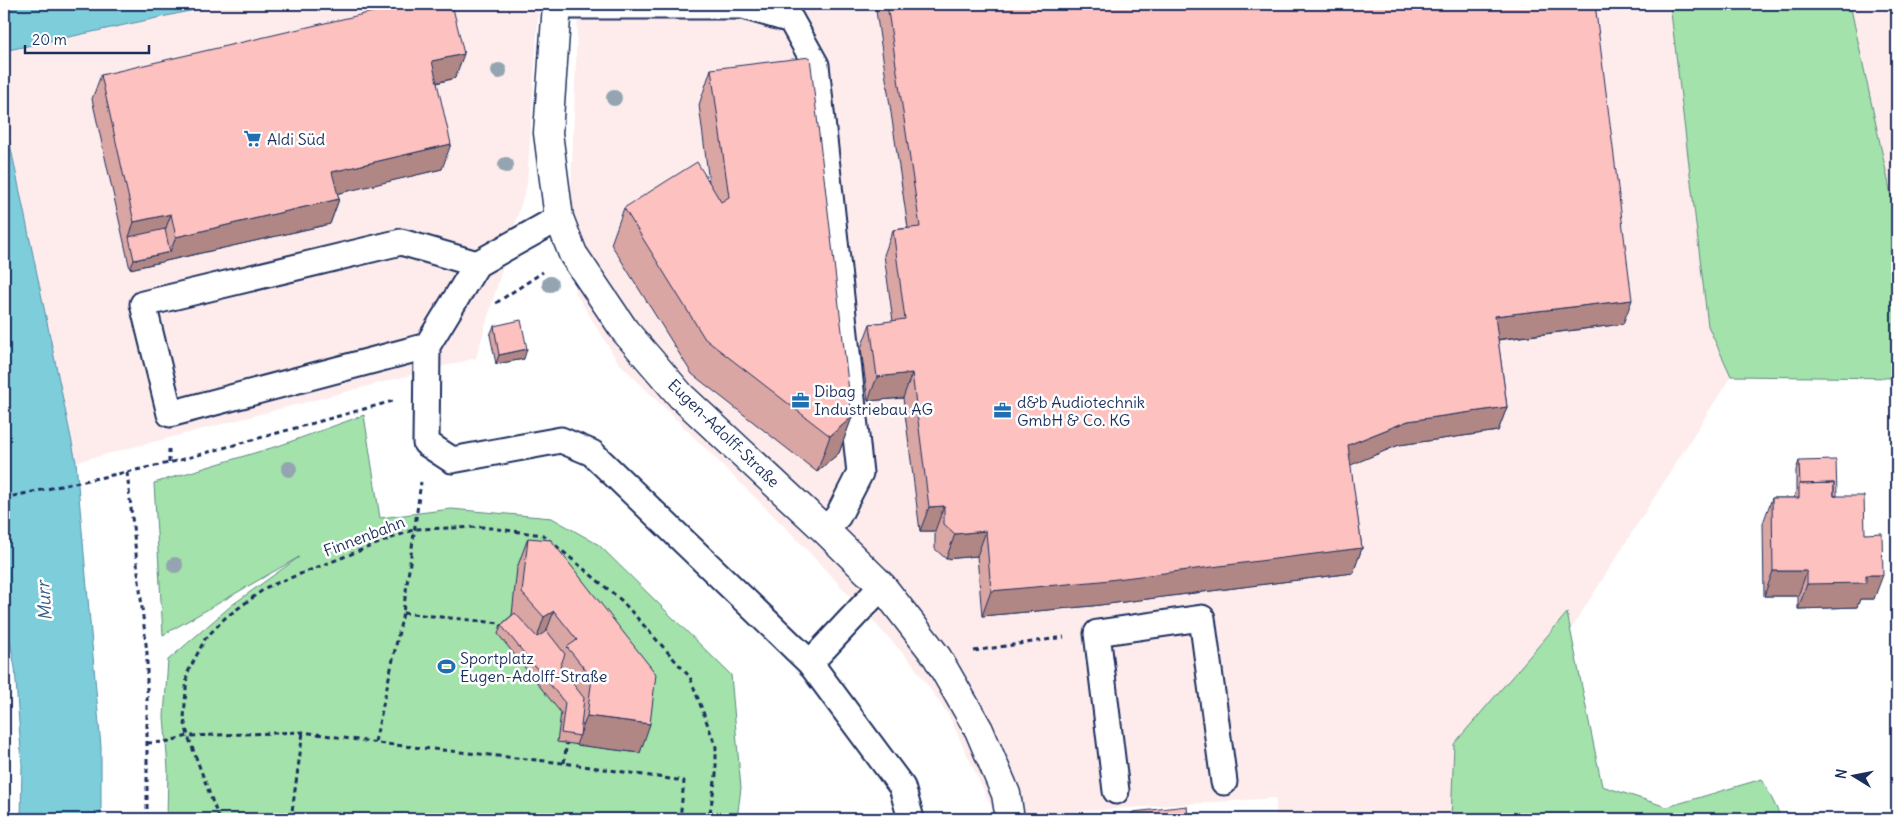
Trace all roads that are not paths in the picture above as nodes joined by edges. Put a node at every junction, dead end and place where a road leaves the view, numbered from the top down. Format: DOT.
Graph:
graph roads {
  1 [pos="557,5"];
  2 [pos="559,218"];
  3 [pos="477,264"];
  4 [pos="427,346"];
  5 [pos="825,530"];
  6 [pos="882,586"];
  7 [pos="810,663"];
  8 [pos="1224,782"];
  9 [pos="1116,791"];
  10 [pos="911,819"];
  11 [pos="1010,819"];
  1 -- 2 [label="street, Eugen-Adolff-Straße"];
  1 -- 5 [label="lane"];
  2 -- 3 [label="lane"];
  2 -- 5 [label="street, Eugen-Adolff-Straße"];
  3 -- 4 [label="lane"];
  3 -- 4 [label="lane"];
  4 -- 7 [label="lane"];
  5 -- 6 [label="street, Eugen-Adolff-Straße"];
  6 -- 7 [label="lane"];
  6 -- 11 [label="street, Eugen-Adolff-Straße"];
  7 -- 10 [label="lane"];
  8 -- 9 [label="lane"];
}
